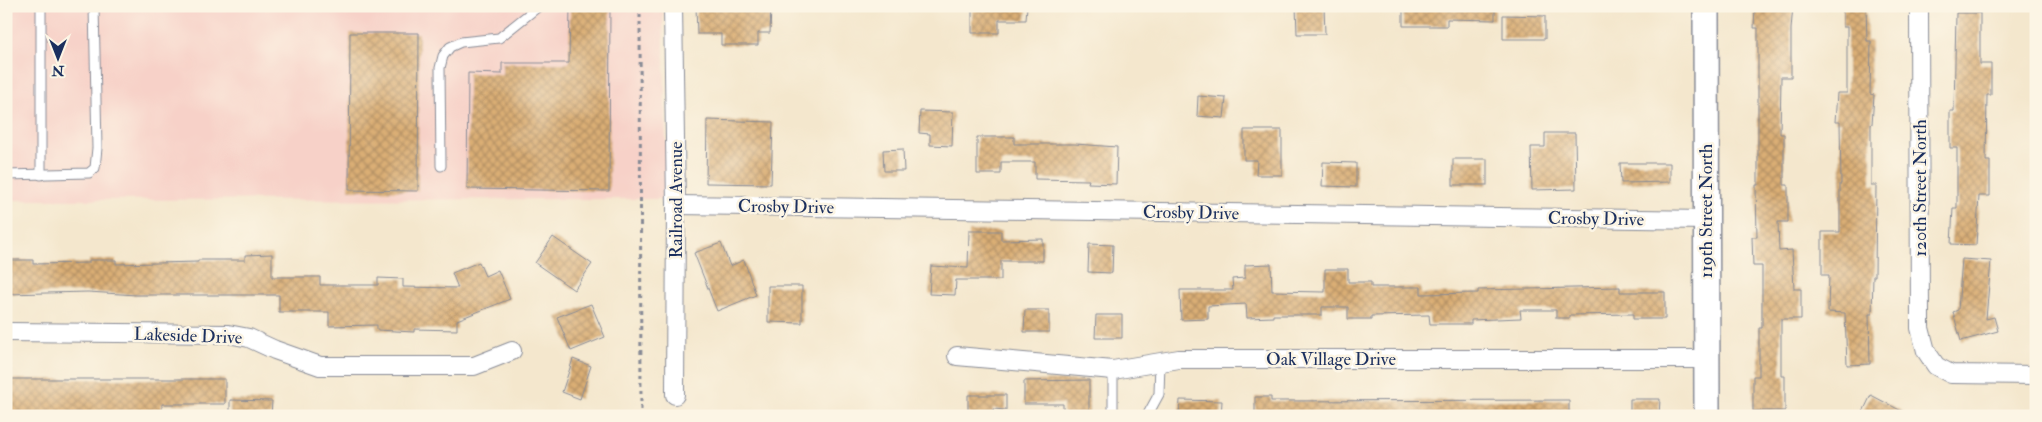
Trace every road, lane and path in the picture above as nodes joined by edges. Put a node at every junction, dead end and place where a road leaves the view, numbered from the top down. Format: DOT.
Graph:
graph roads {
  1 [pos="41,6"];
  2 [pos="94,6"];
  3 [pos="539,6"];
  4 [pos="640,6"];
  5 [pos="673,6"];
  6 [pos="1706,6"];
  7 [pos="1919,6"];
  8 [pos="440,166"];
  9 [pos="6,175"];
  10 [pos="41,175"];
  11 [pos="676,205"];
  12 [pos="1706,220"];
  13 [pos="6,332"];
  14 [pos="512,351"];
  15 [pos="957,356"];
  16 [pos="1706,360"];
  17 [pos="1160,362"];
  18 [pos="1113,370"];
  19 [pos="2036,375"];
  20 [pos="675,394"];
  21 [pos="641,416"];
  22 [pos="1113,416"];
  23 [pos="1147,416"];
  24 [pos="1707,416"];
  1 -- 10 [label="lane"];
  2 -- 10 [label="lane"];
  3 -- 8 [label="lane"];
  4 -- 21 [label="path"];
  5 -- 11 [label="street, Railroad Avenue"];
  6 -- 12 [label="street, 119th Street North"];
  7 -- 19 [label="street, 120th Street North"];
  9 -- 10 [label="lane"];
  11 -- 12 [label="street, Crosby Drive"];
  11 -- 20 [label="street, Railroad Avenue"];
  12 -- 16 [label="street, 119th Street North"];
  13 -- 14 [label="street, Lakeside Drive"];
  15 -- 18 [label="street, Oak Village Drive"];
  16 -- 17 [label="street, Oak Village Drive"];
  16 -- 24 [label="street, 119th Street North"];
  17 -- 18 [label="street, Oak Village Drive"];
  17 -- 23 [label="lane"];
  18 -- 22 [label="lane"];
}
